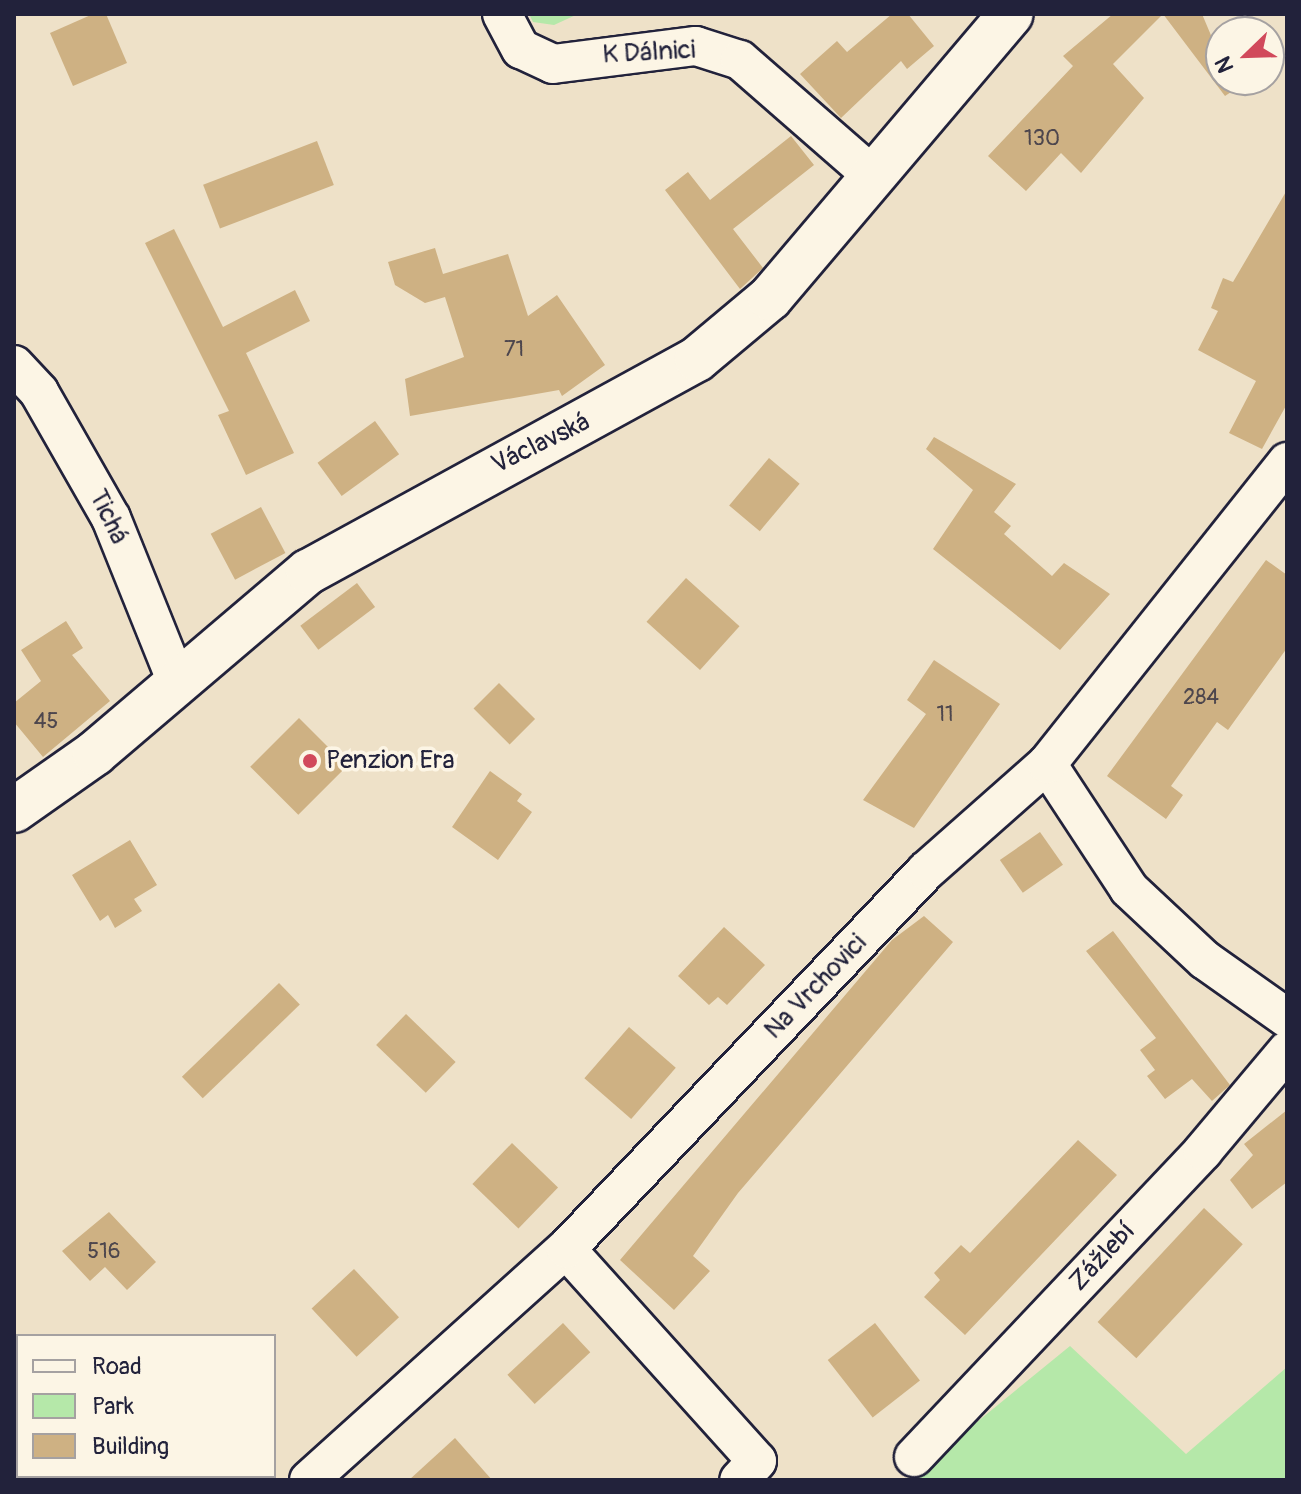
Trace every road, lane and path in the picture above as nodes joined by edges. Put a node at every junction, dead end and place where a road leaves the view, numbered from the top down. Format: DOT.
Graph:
graph roads {
  1 [pos="502,14"];
  2 [pos="1011,14"];
  3 [pos="873,176"];
  4 [pos="14,365"];
  5 [pos="1287,462"];
  6 [pos="177,682"];
  7 [pos="1047,764"];
  8 [pos="14,810"];
  9 [pos="1287,1018"];
  10 [pos="1287,1051"];
  11 [pos="566,1249"];
  12 [pos="914,1457"];
  13 [pos="309,1480"];
  14 [pos="739,1480"];
  1 -- 3 [label="street, K Dálnici"];
  2 -- 3 [label="street, Václavská"];
  3 -- 6 [label="street, Václavská"];
  4 -- 6 [label="street, Tichá"];
  5 -- 7 [label="street, Na Vrchovici"];
  6 -- 8 [label="street, Václavská"];
  7 -- 9 [label="street"];
  7 -- 11 [label="street, Na Vrchovici"];
  10 -- 12 [label="street, Zážlebí"];
  11 -- 13 [label="street, Na Vrchovici"];
  11 -- 14 [label="street"];
}
